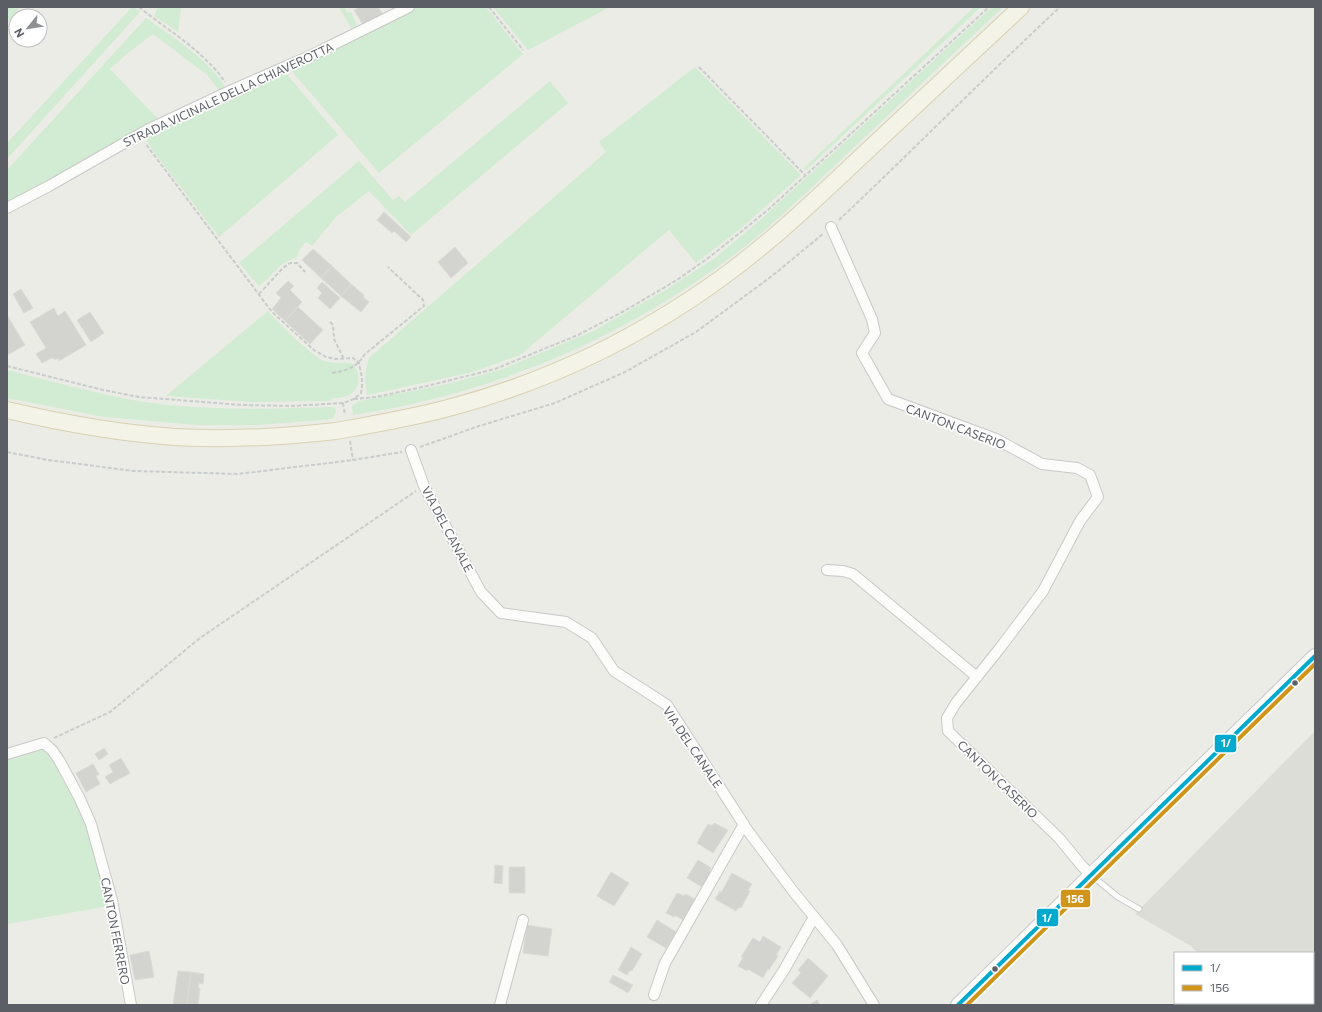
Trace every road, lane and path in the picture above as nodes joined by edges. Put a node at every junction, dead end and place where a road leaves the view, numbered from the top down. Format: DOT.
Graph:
graph roads {
  1 [pos="139,7"];
  2 [pos="409,7"];
  3 [pos="489,7"];
  4 [pos="989,7"];
  5 [pos="1021,7"];
  6 [pos="523,50"];
  7 [pos="699,67"];
  8 [pos="232,90"];
  9 [pos="139,135"];
  10 [pos="806,176"];
  11 [pos="7,208"];
  12 [pos="831,227"];
  13 [pos="388,267"];
  14 [pos="305,272"];
  15 [pos="259,294"];
  16 [pos="330,322"];
  17 [pos="344,359"];
  18 [pos="359,363"];
  19 [pos="7,366"];
  20 [pos="332,373"];
  21 [pos="354,399"];
  22 [pos="7,410"];
  23 [pos="411,450"];
  24 [pos="7,452"];
  25 [pos="424,486"];
  26 [pos="827,570"];
  27 [pos="1315,656"];
  28 [pos="977,677"];
  29 [pos="44,743"];
  30 [pos="7,754"];
  31 [pos="744,824"];
  32 [pos="1091,875"];
  33 [pos="1139,909"];
  34 [pos="814,917"];
  35 [pos="522,920"];
  36 [pos="654,995"];
  37 [pos="131,1005"];
  38 [pos="500,1005"];
  39 [pos="761,1005"];
  40 [pos="874,1005"];
  41 [pos="958,1005"];
  1 -- 8 [label="path"];
  2 -- 8 [label="street, STRADA VICINALE DELLA CHIAVEROTTA"];
  3 -- 6 [label="path"];
  4 -- 10 [label="path"];
  5 -- 22 [label="main road, bridge"];
  7 -- 10 [label="path"];
  8 -- 9 [label="street, STRADA VICINALE DELLA CHIAVEROTTA"];
  9 -- 11 [label="street, STRADA VICINALE DELLA CHIAVEROTTA"];
  9 -- 15 [label="path"];
  10 -- 21 [label="path"];
  12 -- 28 [label="street, CANTON CASERIO"];
  13 -- 18 [label="path"];
  14 -- 15 [label="path"];
  15 -- 17 [label="path"];
  16 -- 17 [label="path"];
  17 -- 18 [label="path"];
  18 -- 20 [label="path"];
  18 -- 21 [label="path"];
  19 -- 21 [label="path"];
  23 -- 24 [label="path"];
  23 -- 25 [label="street, VIA DEL CANALE"];
  25 -- 29 [label="path"];
  25 -- 31 [label="street, VIA DEL CANALE"];
  26 -- 28 [label="street"];
  27 -- 32 [label="street"];
  28 -- 32 [label="street, CANTON CASERIO"];
  29 -- 30 [label="street"];
  29 -- 37 [label="street, CANTON FERRERO"];
  31 -- 34 [label="street, VIA DEL CANALE"];
  31 -- 36 [label="street"];
  32 -- 33 [label="lane"];
  32 -- 41 [label="street"];
  34 -- 39 [label="street"];
  34 -- 40 [label="street, VIA DEL CANALE"];
  35 -- 38 [label="street"];
}
